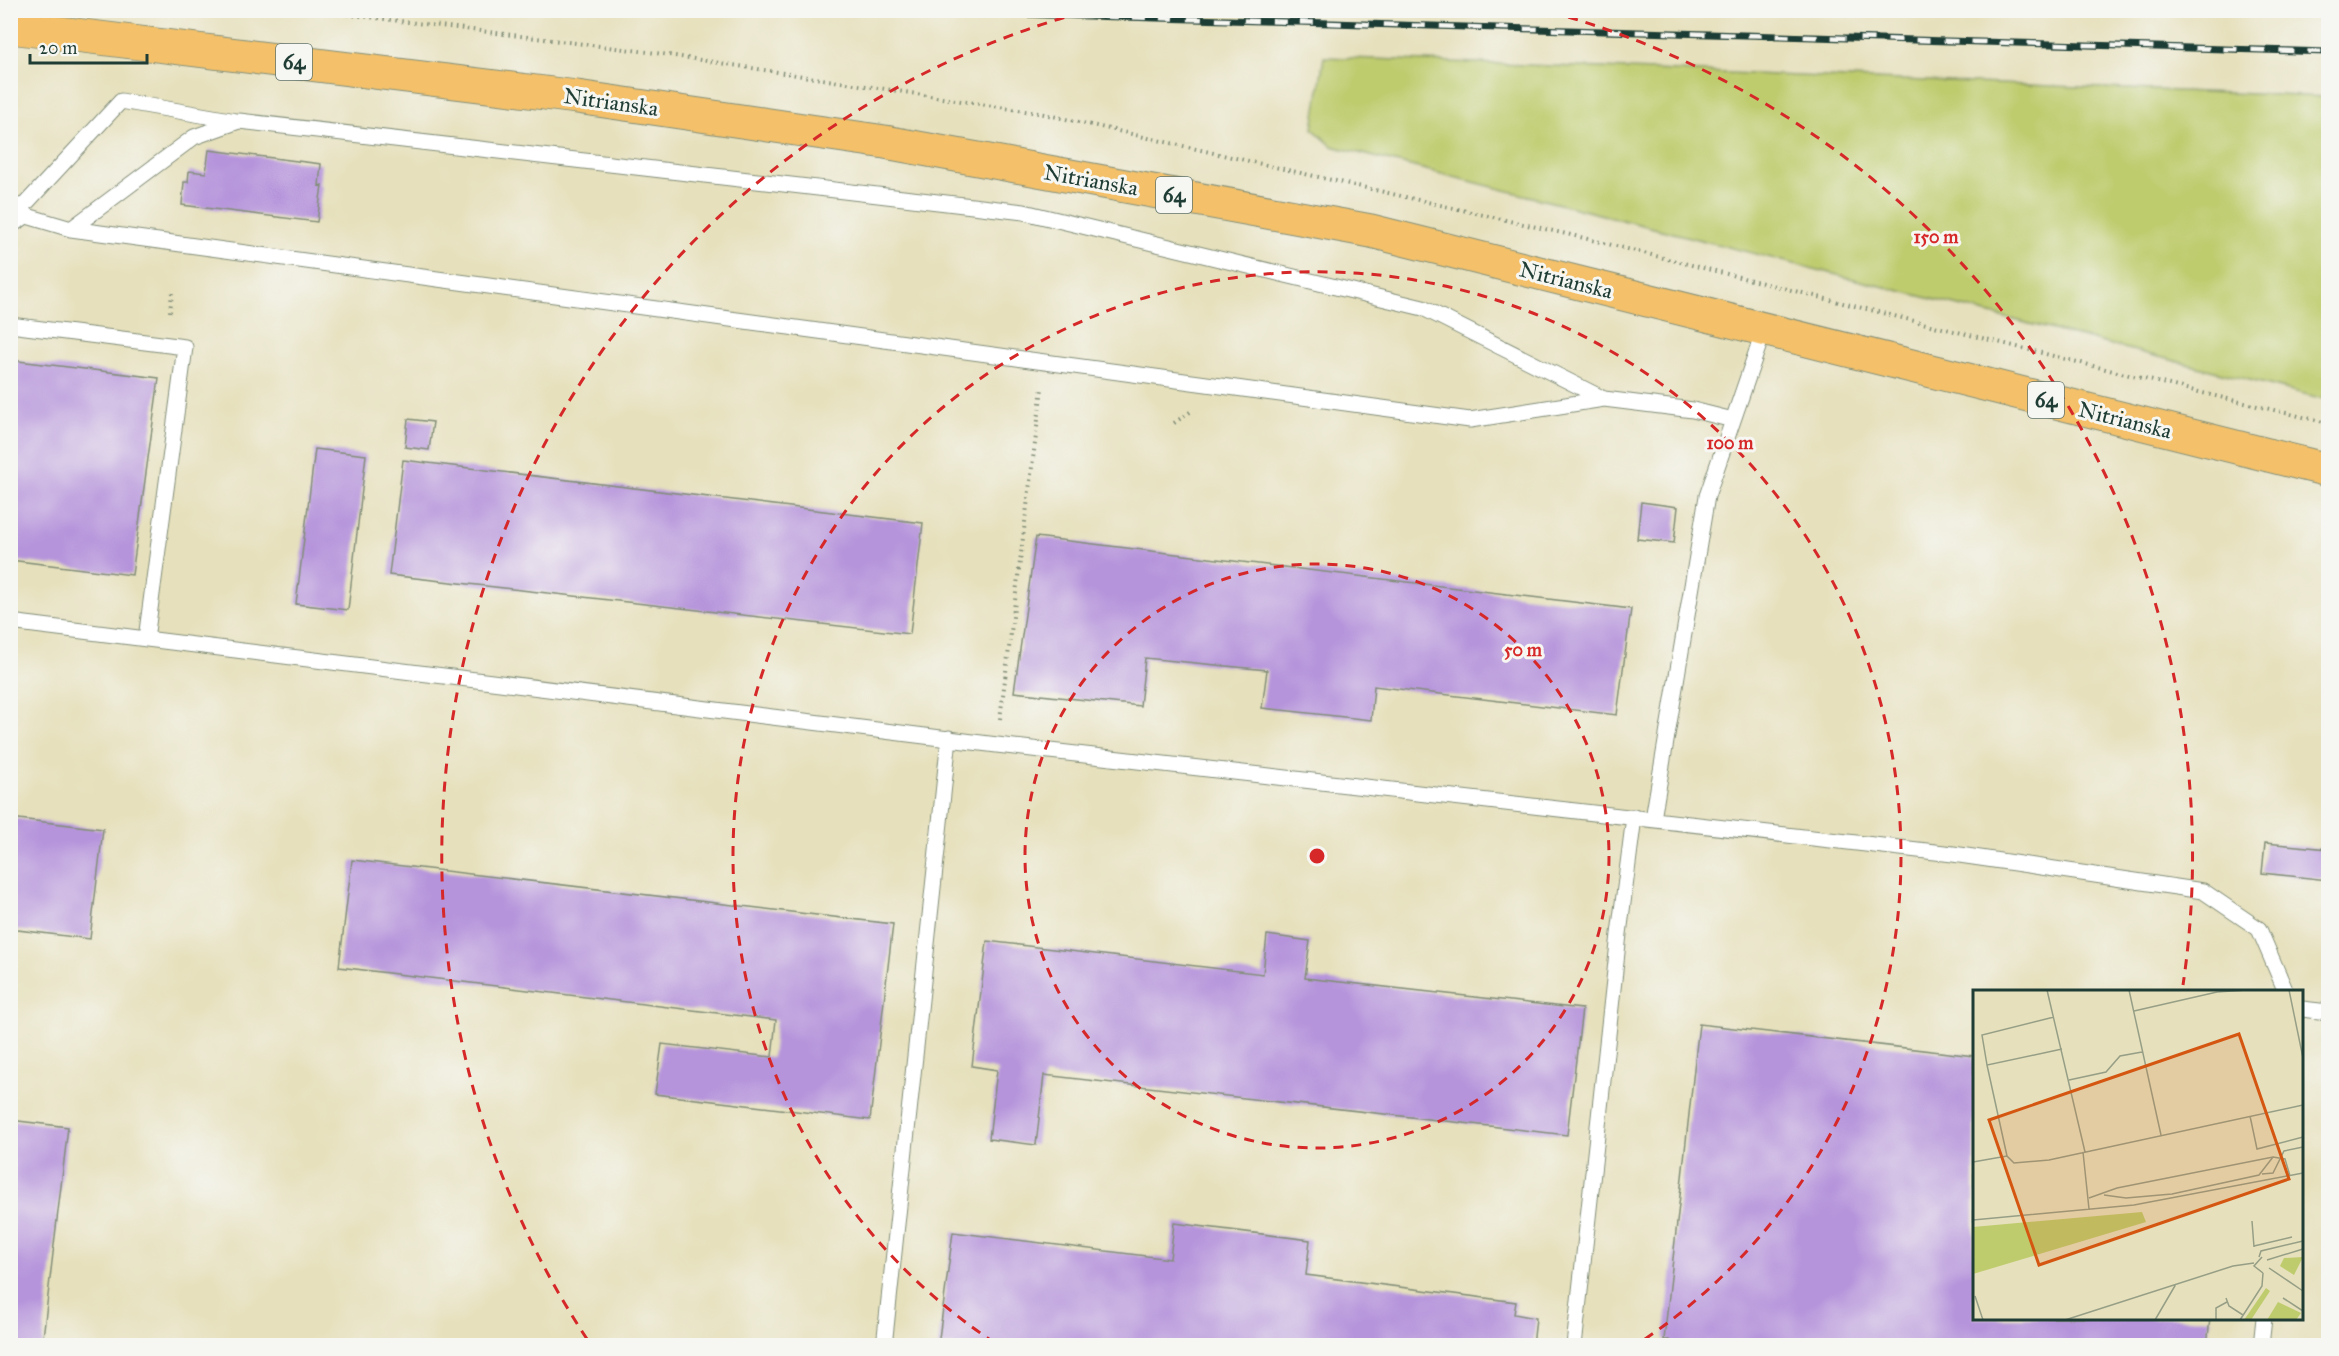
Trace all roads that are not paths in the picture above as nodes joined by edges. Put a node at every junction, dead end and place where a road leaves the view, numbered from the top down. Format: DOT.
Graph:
graph roads {
  1 [pos="10,27"];
  2 [pos="239,121"];
  3 [pos="13,212"];
  4 [pos="71,229"];
  5 [pos="10,325"];
  6 [pos="1764,330"];
  7 [pos="1604,399"];
  8 [pos="1733,420"];
  9 [pos="2328,470"];
  10 [pos="10,622"];
  11 [pos="146,639"];
  12 [pos="949,738"];
  13 [pos="1634,817"];
  14 [pos="1653,819"];
  15 [pos="2285,990"];
  16 [pos="2303,1009"];
  17 [pos="2328,1012"];
  18 [pos="2264,1320"];
  19 [pos="884,1346"];
  20 [pos="1574,1346"];
  21 [pos="2261,1346"];
  1 -- 6 [label="main road, Nitrianska / 64"];
  2 -- 3 [label="lane"];
  2 -- 4 [label="lane"];
  2 -- 7 [label="lane"];
  3 -- 4 [label="lane"];
  4 -- 7 [label="lane"];
  5 -- 11 [label="lane"];
  6 -- 8 [label="lane"];
  6 -- 9 [label="main road, Nitrianska / 64"];
  7 -- 8 [label="lane"];
  8 -- 14 [label="lane"];
  10 -- 11 [label="lane"];
  11 -- 12 [label="lane"];
  12 -- 13 [label="lane"];
  12 -- 19 [label="lane"];
  13 -- 14 [label="lane"];
  13 -- 20 [label="lane"];
  14 -- 15 [label="lane"];
  16 -- 17 [label="lane"];
  18 -- 21 [label="lane"];
}
